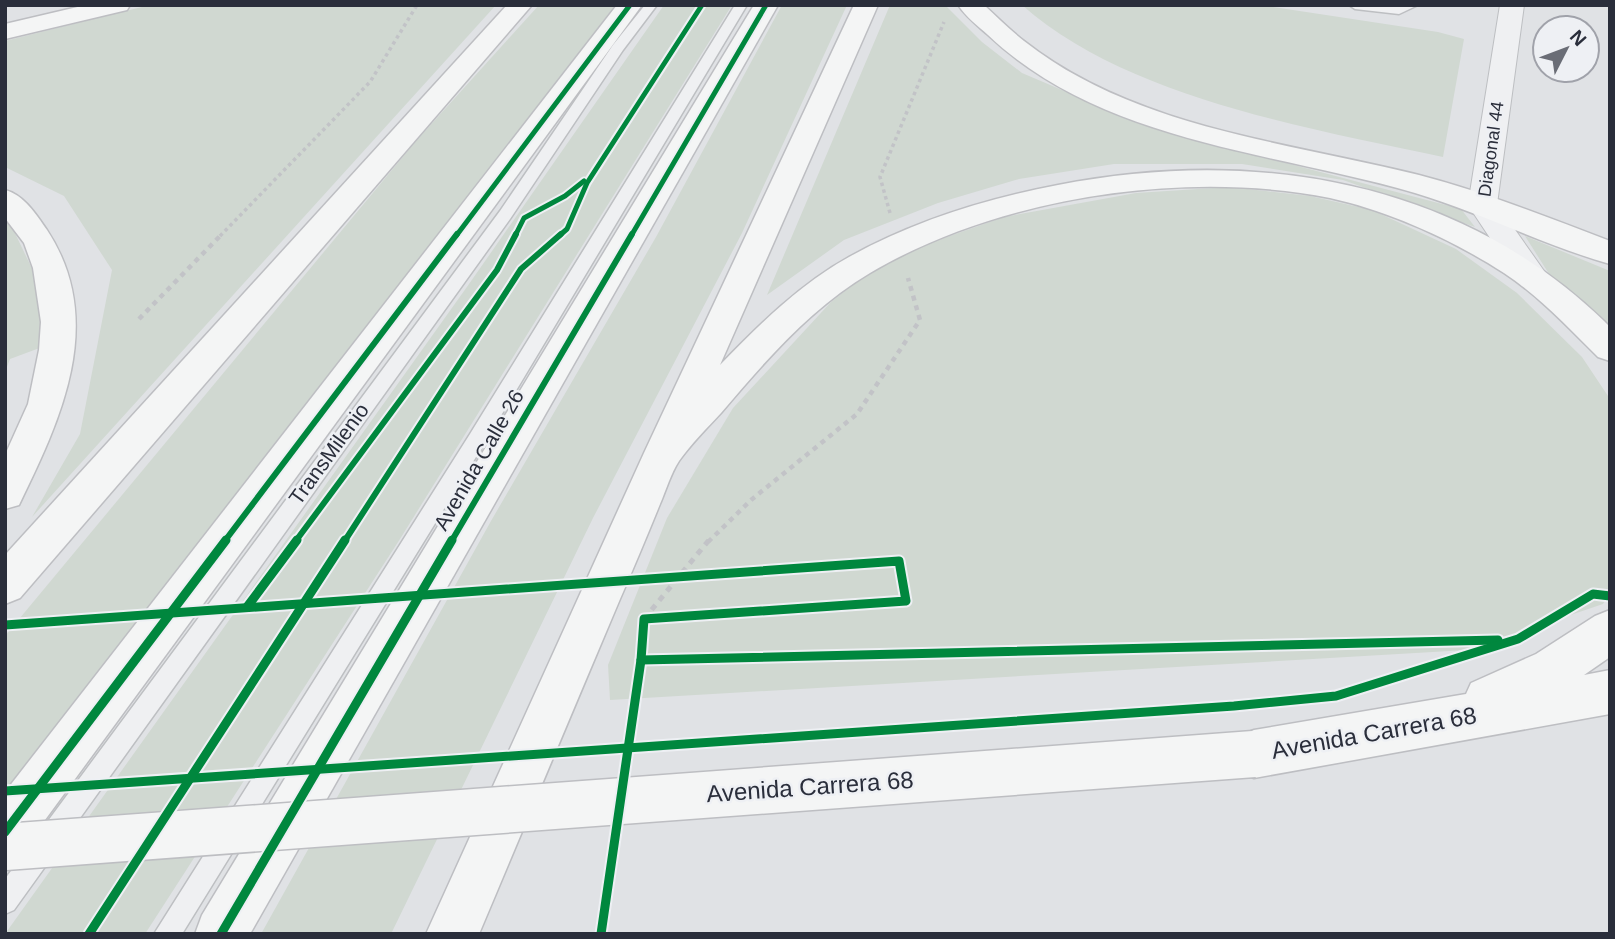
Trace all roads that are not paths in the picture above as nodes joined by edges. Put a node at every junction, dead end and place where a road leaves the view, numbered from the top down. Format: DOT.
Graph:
graph roads {
  1 [pos="34,5"];
  2 [pos="118,5"];
  3 [pos="520,5"];
  4 [pos="630,5"];
  5 [pos="651,5"];
  6 [pos="741,5"];
  7 [pos="766,5"];
  8 [pos="866,5"];
  9 [pos="1355,5"];
  10 [pos="1412,5"];
  11 [pos="1512,5"];
  12 [pos="958,11"];
  13 [pos="5,12"];
  14 [pos="5,32"];
  15 [pos="5,200"];
  16 [pos="1482,205"];
  17 [pos="1610,253"];
  18 [pos="1533,278"];
  19 [pos="1610,348"];
  20 [pos="663,453"];
  21 [pos="5,493"];
  22 [pos="5,585"];
  23 [pos="1610,630"];
  24 [pos="1610,692"];
  25 [pos="1424,724"];
  26 [pos="5,832"];
  27 [pos="5,847"];
  28 [pos="5,901"];
  29 [pos="167,934"];
  30 [pos="221,934"];
  31 [pos="452,934"];
  1 -- 13 [label="main road"];
  2 -- 14 [label="main road"];
  3 -- 22 [label="main road"];
  4 -- 26 [label="main road"];
  5 -- 28 [label="lane, TransMilenio"];
  6 -- 29 [label="lane"];
  7 -- 30 [label="main road, Avenida Calle 26"];
  8 -- 20 [label="main road"];
  9 -- 10 [label="lane"];
  11 -- 16 [label="street, Diagonal 44"];
  12 -- 16 [label="main road"];
  15 -- 21 [label="main road"];
  16 -- 17 [label="main road"];
  16 -- 18 [label="street, Diagonal 44"];
  18 -- 19 [label="main road"];
  18 -- 20 [label="main road"];
  20 -- 31 [label="main road"];
  23 -- 25 [label="main road"];
  24 -- 25 [label="main road, Avenida Carrera 68"];
  25 -- 27 [label="main road, Avenida Carrera 68, bridge"];
}
